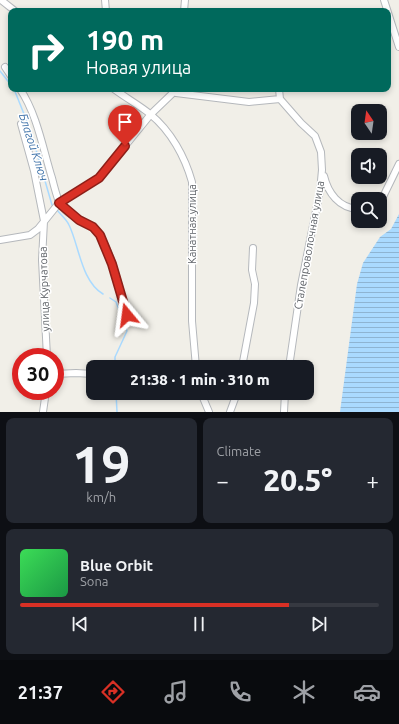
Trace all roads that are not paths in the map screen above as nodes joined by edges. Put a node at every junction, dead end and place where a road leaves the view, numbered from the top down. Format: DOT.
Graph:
graph roads {
  1 [pos="1,0"];
  2 [pos="11,8"];
  3 [pos="391,22"];
  4 [pos="399,47"];
  5 [pos="5,67"];
  6 [pos="8,72"];
  7 [pos="22,92"];
  8 [pos="118,92"];
  9 [pos="175,92"];
  10 [pos="183,92"];
  11 [pos="279,92"];
  12 [pos="280,99"];
  13 [pos="151,114"];
  14 [pos="22,124"];
  15 [pos="399,164"];
  16 [pos="322,170"];
  17 [pos="385,192"];
  18 [pos="59,203"];
  19 [pos="351,207"];
  20 [pos="44,221"];
  21 [pos="0,240"];
  22 [pos="253,248"];
  23 [pos="127,315"];
  24 [pos="47,348"];
  25 [pos="195,360"];
  26 [pos="243,360"];
  27 [pos="290,360"];
  28 [pos="64,374"];
  29 [pos="86,374"];
  30 [pos="45,400"];
  31 [pos="204,400"];
  32 [pos="234,400"];
  33 [pos="285,400"];
  34 [pos="43,412"];
  35 [pos="210,412"];
  36 [pos="230,412"];
  37 [pos="284,412"];
  1 -- 2 [label="street"];
  3 -- 4 [label="street"];
  5 -- 6 [label="street"];
  7 -- 18 [label="street"];
  8 -- 13 [label="street, Канатная улица"];
  9 -- 13 [label="street"];
  10 -- 12 [label="street"];
  11 -- 12 [label="street"];
  12 -- 16 [label="street, Сталепроволочная улица"];
  13 -- 18 [label="street"];
  13 -- 25 [label="street, Канатная улица"];
  14 -- 20 [label="street, улица Курчатова"];
  15 -- 17 [label="street"];
  16 -- 19 [label="street"];
  16 -- 27 [label="street, Сталепроволочная улица"];
  18 -- 20 [label="street"];
  18 -- 23 [label="street"];
  20 -- 21 [label="street"];
  20 -- 24 [label="street, улица Курчатова"];
  22 -- 26 [label="street"];
  28 -- 29 [label="street"];
  30 -- 34 [label="street"];
  31 -- 35 [label="street"];
  32 -- 36 [label="street"];
  33 -- 37 [label="street"];
}
